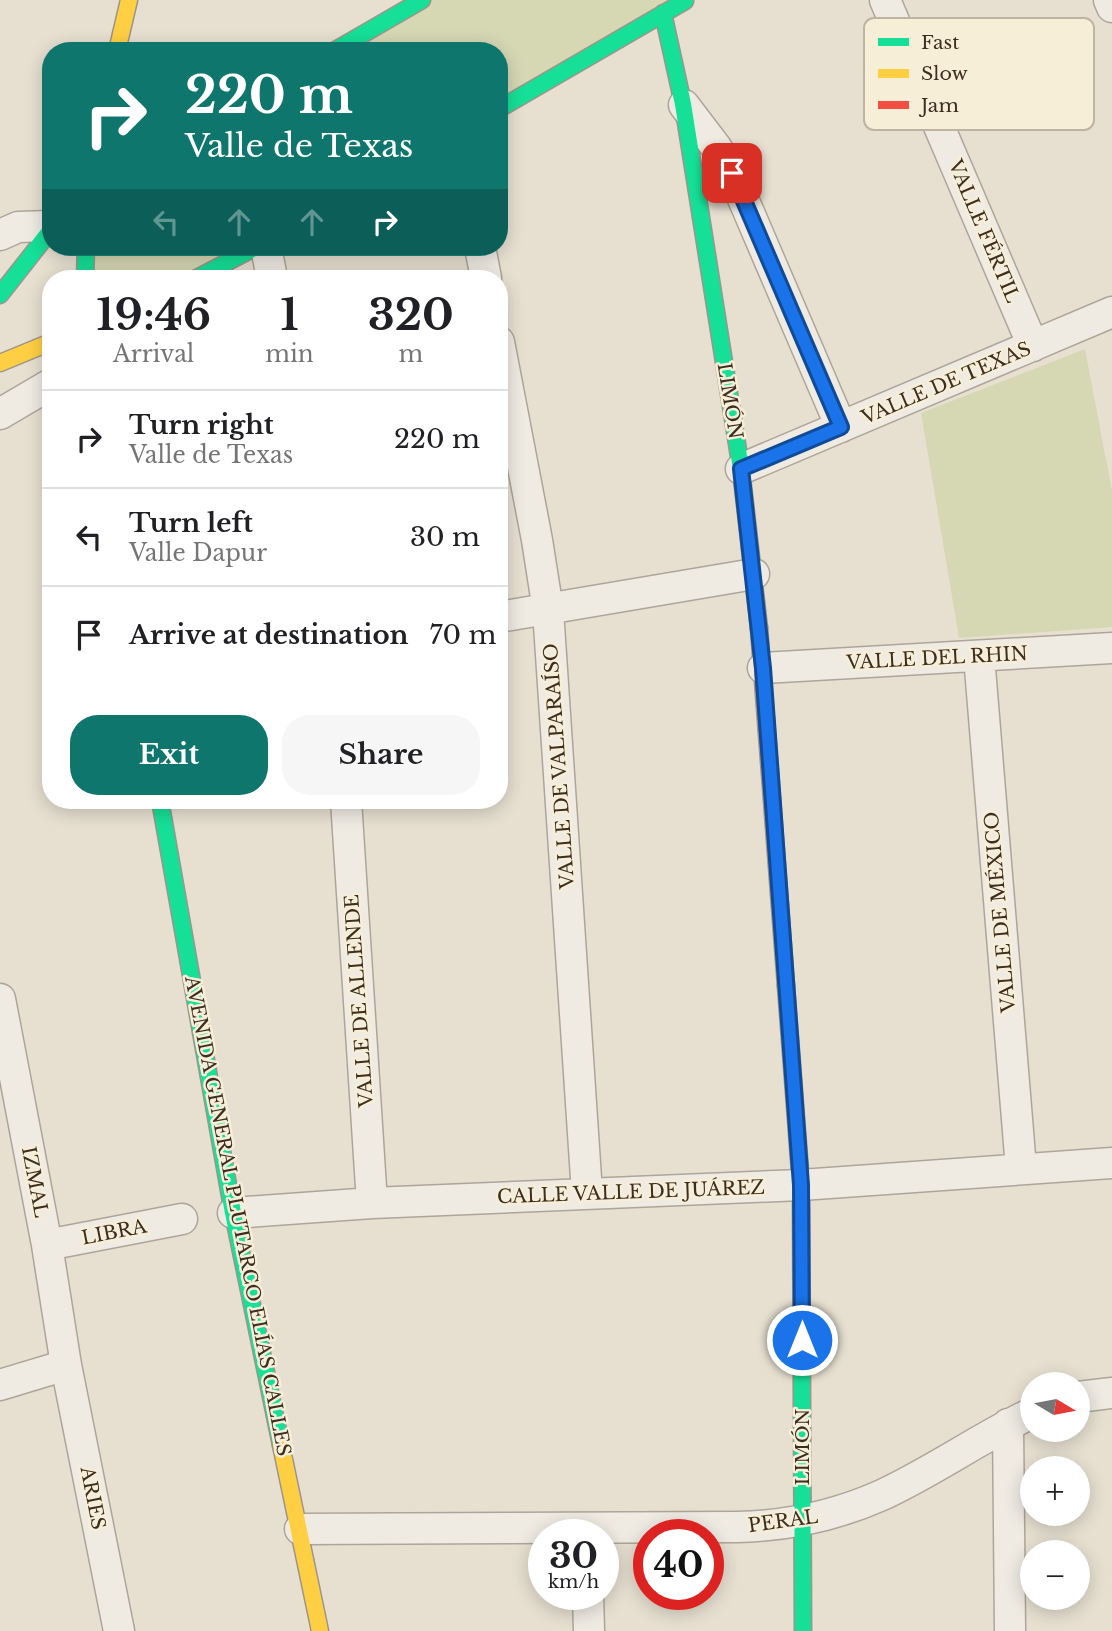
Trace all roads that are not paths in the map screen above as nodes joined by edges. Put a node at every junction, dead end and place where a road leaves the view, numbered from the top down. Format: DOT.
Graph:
graph roads {
  1 [pos="128,0"];
  2 [pos="422,0"];
  3 [pos="686,0"];
  4 [pos="885,0"];
  5 [pos="1109,0"];
  6 [pos="1112,7"];
  7 [pos="663,13"];
  8 [pos="893,18"];
  9 [pos="364,35"];
  10 [pos="119,42"];
  11 [pos="351,42"];
  12 [pos="368,42"];
  13 [pos="508,103"];
  14 [pos="683,104"];
  15 [pos="941,130"];
  16 [pos="42,228"];
  17 [pos="0,235"];
  18 [pos="42,240"];
  19 [pos="239,256"];
  20 [pos="212,270"];
  21 [pos="0,295"];
  22 [pos="1112,312"];
  23 [pos="42,346"];
  24 [pos="1033,346"];
  25 [pos="0,363"];
  26 [pos="42,389"];
  27 [pos="508,389"];
  28 [pos="0,414"];
  29 [pos="841,427"];
  30 [pos="741,469"];
  31 [pos="754,574"];
  32 [pos="548,610"];
  33 [pos="508,616"];
  34 [pos="1112,648"];
  35 [pos="979,656"];
  36 [pos="763,668"];
  37 [pos="162,809"];
  38 [pos="347,809"];
  39 [pos="0,999"];
  40 [pos="1112,1163"];
  41 [pos="1021,1168"];
  42 [pos="801,1185"];
  43 [pos="587,1193"];
  44 [pos="372,1203"];
  45 [pos="233,1213"];
  46 [pos="181,1219"];
  47 [pos="47,1245"];
  48 [pos="66,1365"];
  49 [pos="0,1385"];
  50 [pos="1112,1392"];
  51 [pos="1090,1396"];
  52 [pos="1020,1418"];
  53 [pos="802,1521"];
  54 [pos="300,1529"];
  55 [pos="619,1529"];
  56 [pos="528,1530"];
  57 [pos="588,1610"];
  58 [pos="119,1631"];
  59 [pos="320,1631"];
  60 [pos="589,1631"];
  61 [pos="803,1631"];
  62 [pos="1010,1631"];
  1 -- 10 [label="street"];
  2 -- 9 [label="street"];
  3 -- 7 [label="street"];
  4 -- 8 [label="street, VALLE FÉRTIL"];
  5 -- 6 [label="street"];
  7 -- 13 [label="street"];
  7 -- 14 [label="street, LIMÓN"];
  9 -- 11 [label="street"];
  9 -- 12 [label="street"];
  14 -- 29 [label="street"];
  14 -- 30 [label="street, LIMÓN"];
  15 -- 24 [label="street, VALLE FÉRTIL"];
  16 -- 17 [label="street"];
  18 -- 21 [label="street"];
  19 -- 20 [label="street"];
  22 -- 24 [label="street, VALLE DE TEXAS"];
  23 -- 25 [label="street"];
  24 -- 29 [label="street, VALLE DE TEXAS"];
  26 -- 28 [label="street"];
  27 -- 32 [label="street, VALLE DE VALPARAÍSO"];
  29 -- 30 [label="street, VALLE DE TEXAS"];
  30 -- 31 [label="street, LIMÓN"];
  31 -- 32 [label="street"];
  31 -- 36 [label="street, LIMÓN"];
  32 -- 33 [label="street"];
  32 -- 43 [label="street, VALLE DE VALPARAÍSO"];
  34 -- 35 [label="street, VALLE DEL RHIN"];
  35 -- 36 [label="street, VALLE DEL RHIN"];
  35 -- 41 [label="street, VALLE DE MÉXICO"];
  36 -- 42 [label="street, LIMÓN"];
  37 -- 45 [label="street, AVENIDA GENERAL PLUTARCO ELÍAS CALLES"];
  38 -- 44 [label="street, VALLE DE ALLENDE"];
  39 -- 47 [label="street, IZMAL"];
  40 -- 41 [label="street, CALLE VALLE DE JUÁREZ"];
  41 -- 42 [label="street, CALLE VALLE DE JUÁREZ"];
  42 -- 43 [label="street, CALLE VALLE DE JUÁREZ"];
  42 -- 53 [label="street, LIMÓN"];
  43 -- 44 [label="street, CALLE VALLE DE JUÁREZ"];
  44 -- 45 [label="street, CALLE VALLE DE JUÁREZ"];
  45 -- 54 [label="street, AVENIDA GENERAL PLUTARCO ELÍAS CALLES"];
  46 -- 47 [label="street, LIBRA"];
  47 -- 48 [label="street, IZMAL"];
  48 -- 49 [label="street"];
  48 -- 58 [label="street, ARIES"];
  50 -- 51 [label="street"];
  52 -- 53 [label="street, PERAL"];
  52 -- 62 [label="street"];
  53 -- 55 [label="street, PERAL"];
  53 -- 61 [label="street, LIMÓN"];
  54 -- 56 [label="street, PERAL"];
  54 -- 59 [label="street, AVENIDA GENERAL PLUTARCO ELÍAS CALLES"];
  57 -- 60 [label="street"];
}
